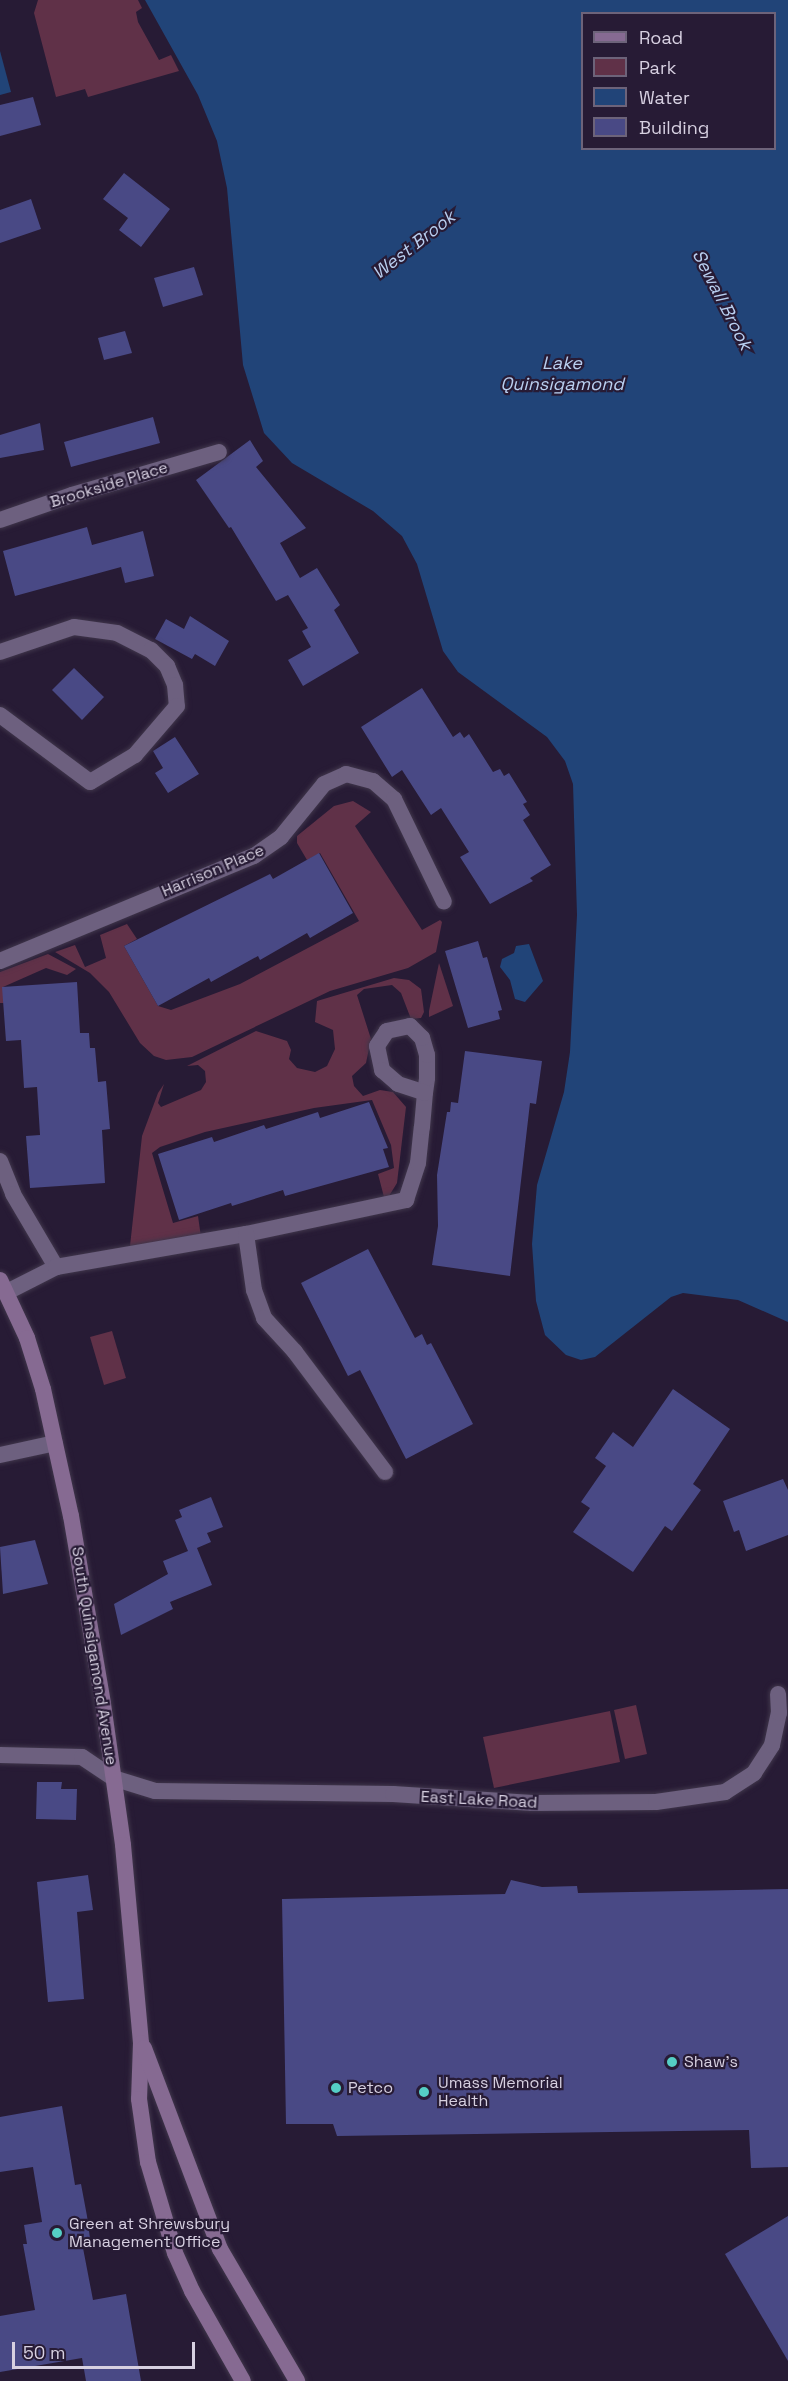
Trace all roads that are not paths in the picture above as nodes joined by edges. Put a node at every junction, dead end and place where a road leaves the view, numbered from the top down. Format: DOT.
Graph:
graph roads {
  1 [pos="219,452"];
  2 [pos="0,520"];
  3 [pos="0,652"];
  4 [pos="0,715"];
  5 [pos="444,902"];
  6 [pos="0,961"];
  7 [pos="425,1093"];
  8 [pos="0,1161"];
  9 [pos="246,1234"];
  10 [pos="56,1267"];
  11 [pos="3,1286"];
  12 [pos="55,1443"];
  13 [pos="0,1455"];
  14 [pos="385,1472"];
  15 [pos="778,1694"];
  16 [pos="0,1755"];
  17 [pos="113,1778"];
  18 [pos="141,2043"];
  19 [pos="243,2381"];
  20 [pos="297,2381"];
  1 -- 2 [label="street, Brookside Place"];
  3 -- 4 [label="street"];
  5 -- 6 [label="street, Harrison Place"];
  7 -- 9 [label="street"];
  8 -- 10 [label="street"];
  9 -- 10 [label="street"];
  9 -- 14 [label="street"];
  10 -- 11 [label="street"];
  11 -- 12 [label="main road, South Quinsigamond Avenue"];
  12 -- 13 [label="street"];
  12 -- 17 [label="main road, South Quinsigamond Avenue"];
  15 -- 17 [label="street, East Lake Road"];
  16 -- 17 [label="street, East Lake Road"];
  17 -- 18 [label="main road, South Quinsigamond Avenue"];
  18 -- 19 [label="main road, South Quinsigamond Avenue"];
  18 -- 20 [label="main road, South Quinsigamond Avenue"];
}
